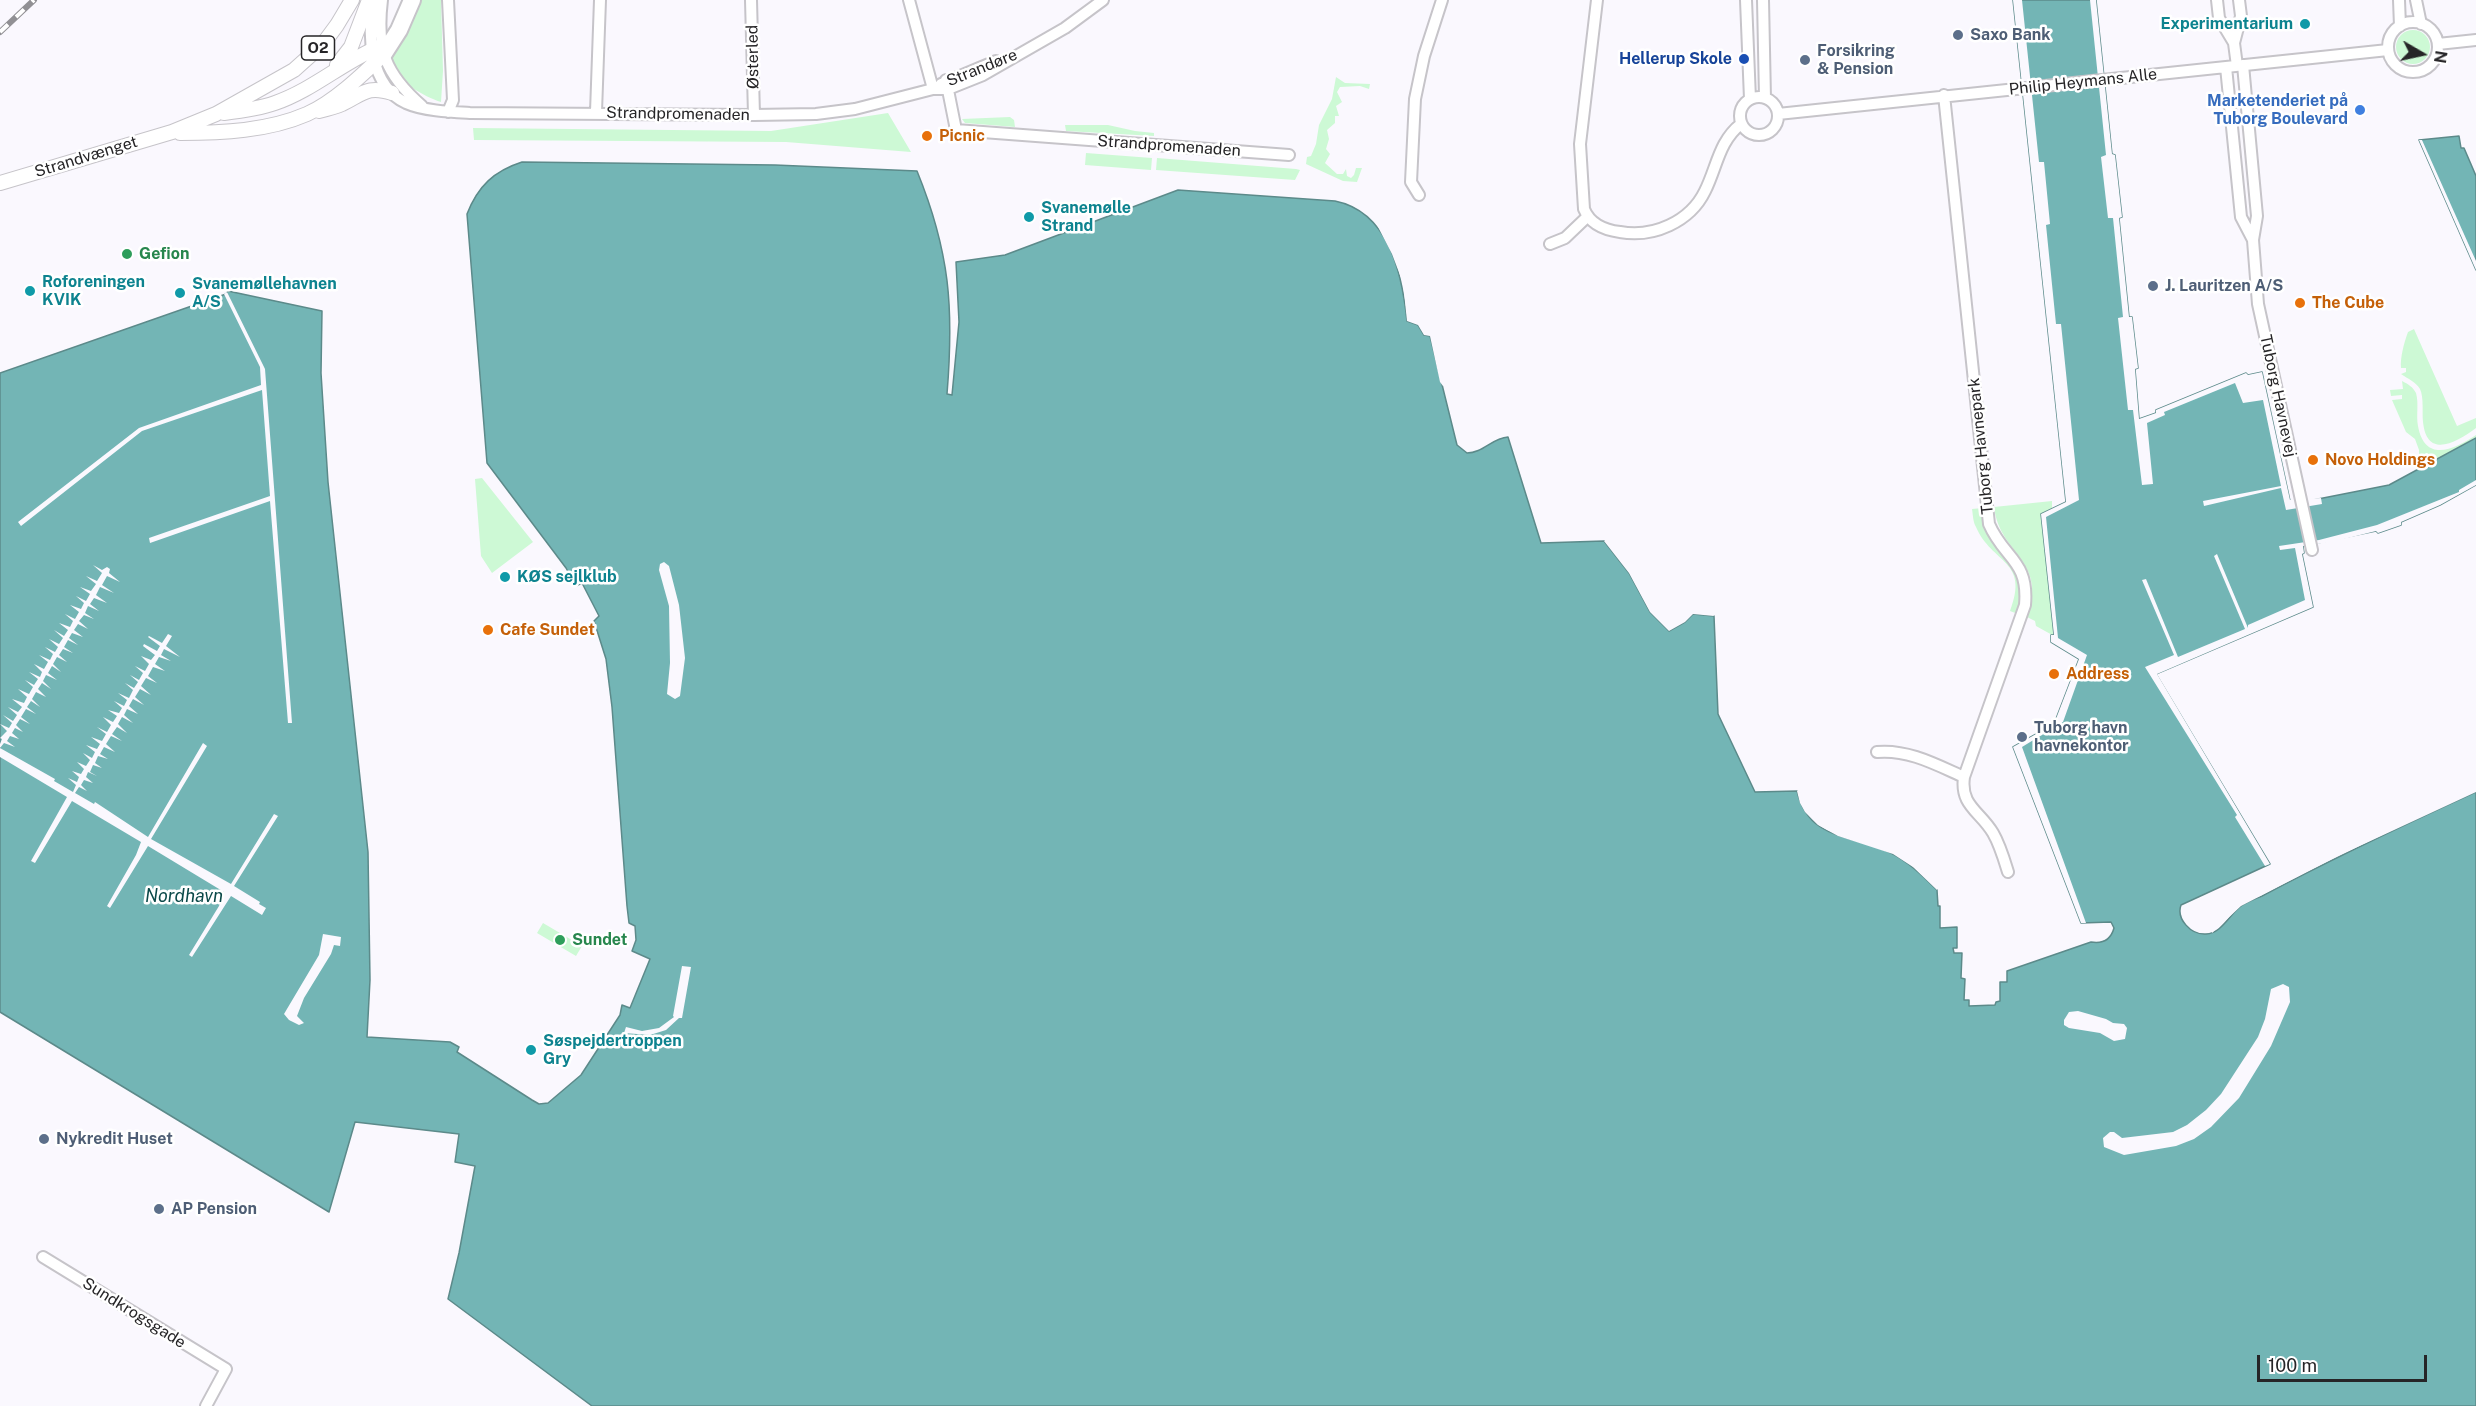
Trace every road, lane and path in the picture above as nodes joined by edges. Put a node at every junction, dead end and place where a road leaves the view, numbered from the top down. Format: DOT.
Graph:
graph roads {
  1 [pos="352,0"];
  2 [pos="369,0"];
  3 [pos="375,0"];
  4 [pos="382,0"];
  5 [pos="412,0"];
  6 [pos="448,0"];
  7 [pos="600,0"];
  8 [pos="751,0"];
  9 [pos="909,0"];
  10 [pos="1103,0"];
  11 [pos="1442,0"];
  12 [pos="1597,0"];
  13 [pos="1746,0"];
  14 [pos="1763,0"];
  15 [pos="2217,0"];
  16 [pos="2239,0"];
  17 [pos="2399,0"];
  18 [pos="2416,0"];
  19 [pos="2421,24"];
  20 [pos="2400,26"];
  21 [pos="2476,40"];
  22 [pos="2235,43"];
  23 [pos="2438,44"];
  24 [pos="2388,50"];
  25 [pos="378,54"];
  26 [pos="2235,66"];
  27 [pos="331,72"];
  28 [pos="272,84"];
  29 [pos="947,85"];
  30 [pos="933,89"];
  31 [pos="392,93"];
  32 [pos="1944,96"];
  33 [pos="1765,98"];
  34 [pos="1750,99"];
  35 [pos="275,103"];
  36 [pos="422,106"];
  37 [pos="448,112"];
  38 [pos="596,112"];
  39 [pos="216,114"];
  40 [pos="308,114"];
  41 [pos="1778,114"];
  42 [pos="754,115"];
  43 [pos="283,122"];
  44 [pos="1741,124"];
  45 [pos="172,132"];
  46 [pos="1289,155"];
  47 [pos="0,183"];
  48 [pos="1419,195"];
  49 [pos="1587,217"];
  50 [pos="2253,240"];
  51 [pos="1550,244"];
  52 [pos="2312,550"];
  53 [pos="1877,752"];
  54 [pos="1964,777"];
  55 [pos="2008,872"];
  56 [pos="43,1257"];
  57 [pos="206,1406"];
  1 -- 28 [label="main road, O2"];
  2 -- 27 [label="main road"];
  3 -- 25 [label="street"];
  4 -- 25 [label="street"];
  5 -- 25 [label="highway, O2"];
  6 -- 37 [label="street"];
  7 -- 38 [label="street"];
  8 -- 42 [label="street, Østerled"];
  9 -- 30 [label="street"];
  10 -- 29 [label="street, Strandøre"];
  11 -- 48 [label="street"];
  12 -- 49 [label="street"];
  13 -- 34 [label="street"];
  14 -- 33 [label="street"];
  15 -- 22 [label="street, Tuborg Havnevej"];
  16 -- 22 [label="street, Tuborg Havnevej"];
  17 -- 20 [label="street"];
  18 -- 19 [label="street"];
  19 -- 20 [label="street"];
  19 -- 23 [label="street"];
  20 -- 24 [label="street"];
  21 -- 23 [label="street"];
  22 -- 26 [label="street, Tuborg Havnevej"];
  23 -- 24 [label="street"];
  24 -- 26 [label="street, Philip Heymans Alle"];
  25 -- 27 [label="main road"];
  25 -- 31 [label="street"];
  25 -- 36 [label="street, Strandpromenaden"];
  25 -- 40 [label="main road, Strandvænget / O2"];
  26 -- 32 [label="street, Philip Heymans Alle"];
  26 -- 50 [label="street, Tuborg Havnevej"];
  26 -- 50 [label="street, Tuborg Havnevej"];
  27 -- 35 [label="main road"];
  28 -- 35 [label="main road"];
  28 -- 39 [label="main road, O2"];
  29 -- 30 [label="street, Strandøre"];
  29 -- 46 [label="street, Strandpromenaden"];
  30 -- 42 [label="street, Strandpromenaden"];
  31 -- 36 [label="street, Strandpromenaden"];
  31 -- 40 [label="main road"];
  32 -- 41 [label="street, Philip Heymans Alle"];
  32 -- 54 [label="street, Tuborg Havnepark"];
  33 -- 34 [label="street"];
  33 -- 41 [label="street"];
  34 -- 44 [label="street"];
  35 -- 39 [label="main road"];
  35 -- 43 [label="main road"];
  36 -- 37 [label="street, Strandpromenaden"];
  37 -- 38 [label="street, Strandpromenaden"];
  38 -- 42 [label="street, Strandpromenaden"];
  39 -- 45 [label="main road, Strandvænget / O2"];
  40 -- 43 [label="main road, Strandvænget / O2"];
  41 -- 44 [label="street"];
  43 -- 45 [label="main road, Strandvænget / O2"];
  44 -- 49 [label="street"];
  45 -- 47 [label="main road, Strandvænget / O2"];
  49 -- 51 [label="street"];
  50 -- 52 [label="street, Tuborg Havnevej"];
  53 -- 54 [label="street"];
  54 -- 55 [label="street"];
  56 -- 57 [label="street, Sundkrogsgade"];
}
